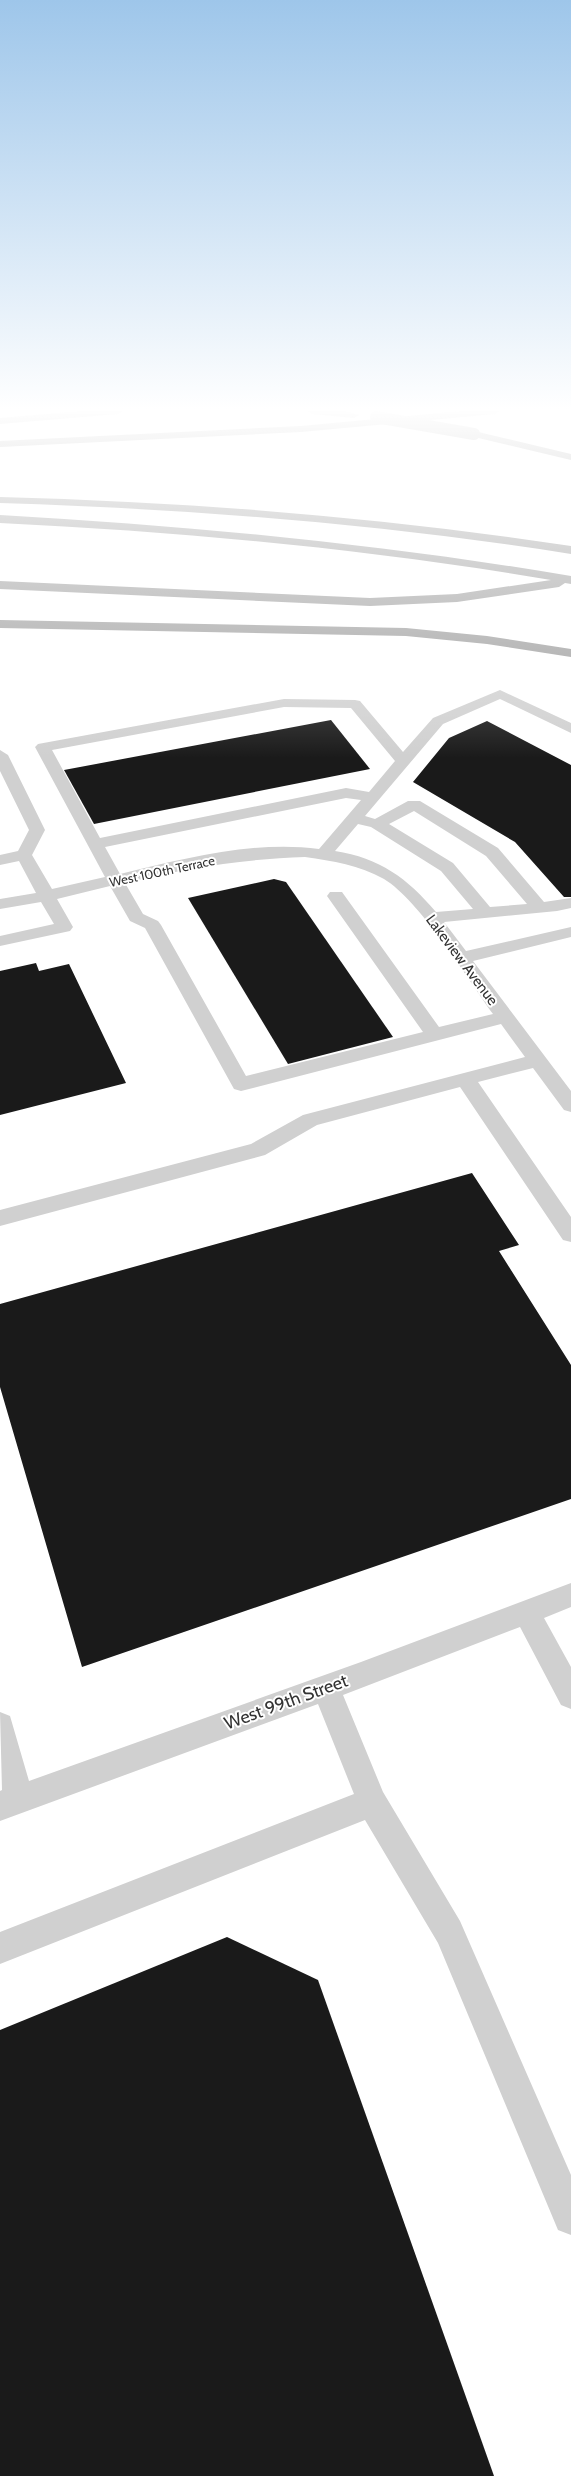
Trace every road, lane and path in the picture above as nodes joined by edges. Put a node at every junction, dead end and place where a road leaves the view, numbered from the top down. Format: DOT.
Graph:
graph roads {
  1 [pos="111,527"];
  2 [pos="407,527"];
  3 [pos="571,550"];
  4 [pos="571,581"];
  5 [pos="0,585"];
  6 [pos="62,589"];
  7 [pos="0,590"];
  8 [pos="0,624"];
  9 [pos="571,653"];
  10 [pos="571,729"];
  11 [pos="0,755"];
  12 [pos="404,761"];
  13 [pos="373,797"];
  14 [pos="354,818"];
  15 [pos="377,824"];
  16 [pos="95,844"];
  17 [pos="325,852"];
  18 [pos="24,856"];
  19 [pos="0,860"];
  20 [pos="115,881"];
  21 [pos="48,895"];
  22 [pos="336,896"];
  23 [pos="571,903"];
  24 [pos="0,904"];
  25 [pos="540,908"];
  26 [pos="486,913"];
  27 [pos="431,918"];
  28 [pos="571,932"];
  29 [pos="0,941"];
  30 [pos="461,958"];
  31 [pos="505,1017"];
  32 [pos="435,1035"];
  33 [pos="537,1060"];
  34 [pos="465,1079"];
  35 [pos="571,1105"];
  36 [pos="0,1218"];
  37 [pos="571,1234"];
  38 [pos="571,1594"];
  39 [pos="526,1611"];
  40 [pos="326,1688"];
  41 [pos="571,1695"];
  42 [pos="0,1726"];
  43 [pos="10,1802"];
  44 [pos="372,1802"];
  45 [pos="0,1948"];
  46 [pos="571,2217"];
  1 -- 4 [label="highway"];
  2 -- 3 [label="highway"];
  4 -- 6 [label="highway"];
  5 -- 6 [label="highway"];
  6 -- 7 [label="highway"];
  8 -- 9 [label="highway"];
  10 -- 12 [label="street"];
  11 -- 18 [label="street"];
  12 -- 13 [label="street"];
  12 -- 16 [label="street"];
  13 -- 14 [label="street"];
  13 -- 16 [label="street"];
  14 -- 15 [label="street"];
  14 -- 17 [label="street"];
  15 -- 25 [label="street"];
  15 -- 26 [label="street"];
  16 -- 20 [label="street"];
  17 -- 20 [label="street, West 100th Terrace"];
  17 -- 27 [label="street, Lakeview Avenue"];
  18 -- 19 [label="street"];
  18 -- 21 [label="street"];
  20 -- 21 [label="street, West 100th Terrace"];
  20 -- 32 [label="street"];
  21 -- 24 [label="street, West 100th Terrace"];
  21 -- 29 [label="street"];
  22 -- 32 [label="street"];
  23 -- 25 [label="street"];
  25 -- 26 [label="street"];
  26 -- 27 [label="street"];
  27 -- 30 [label="street, Lakeview Avenue"];
  28 -- 30 [label="street"];
  30 -- 31 [label="street, Lakeview Avenue"];
  31 -- 32 [label="street"];
  31 -- 33 [label="street, Lakeview Avenue"];
  33 -- 34 [label="street"];
  33 -- 35 [label="street, Lakeview Avenue"];
  34 -- 36 [label="street"];
  34 -- 37 [label="street"];
  38 -- 39 [label="street, West 99th Street"];
  39 -- 40 [label="street, West 99th Street"];
  39 -- 41 [label="street"];
  40 -- 43 [label="street, West 99th Street"];
  40 -- 44 [label="street"];
  42 -- 43 [label="street"];
  44 -- 45 [label="street"];
  44 -- 46 [label="street"];
}
